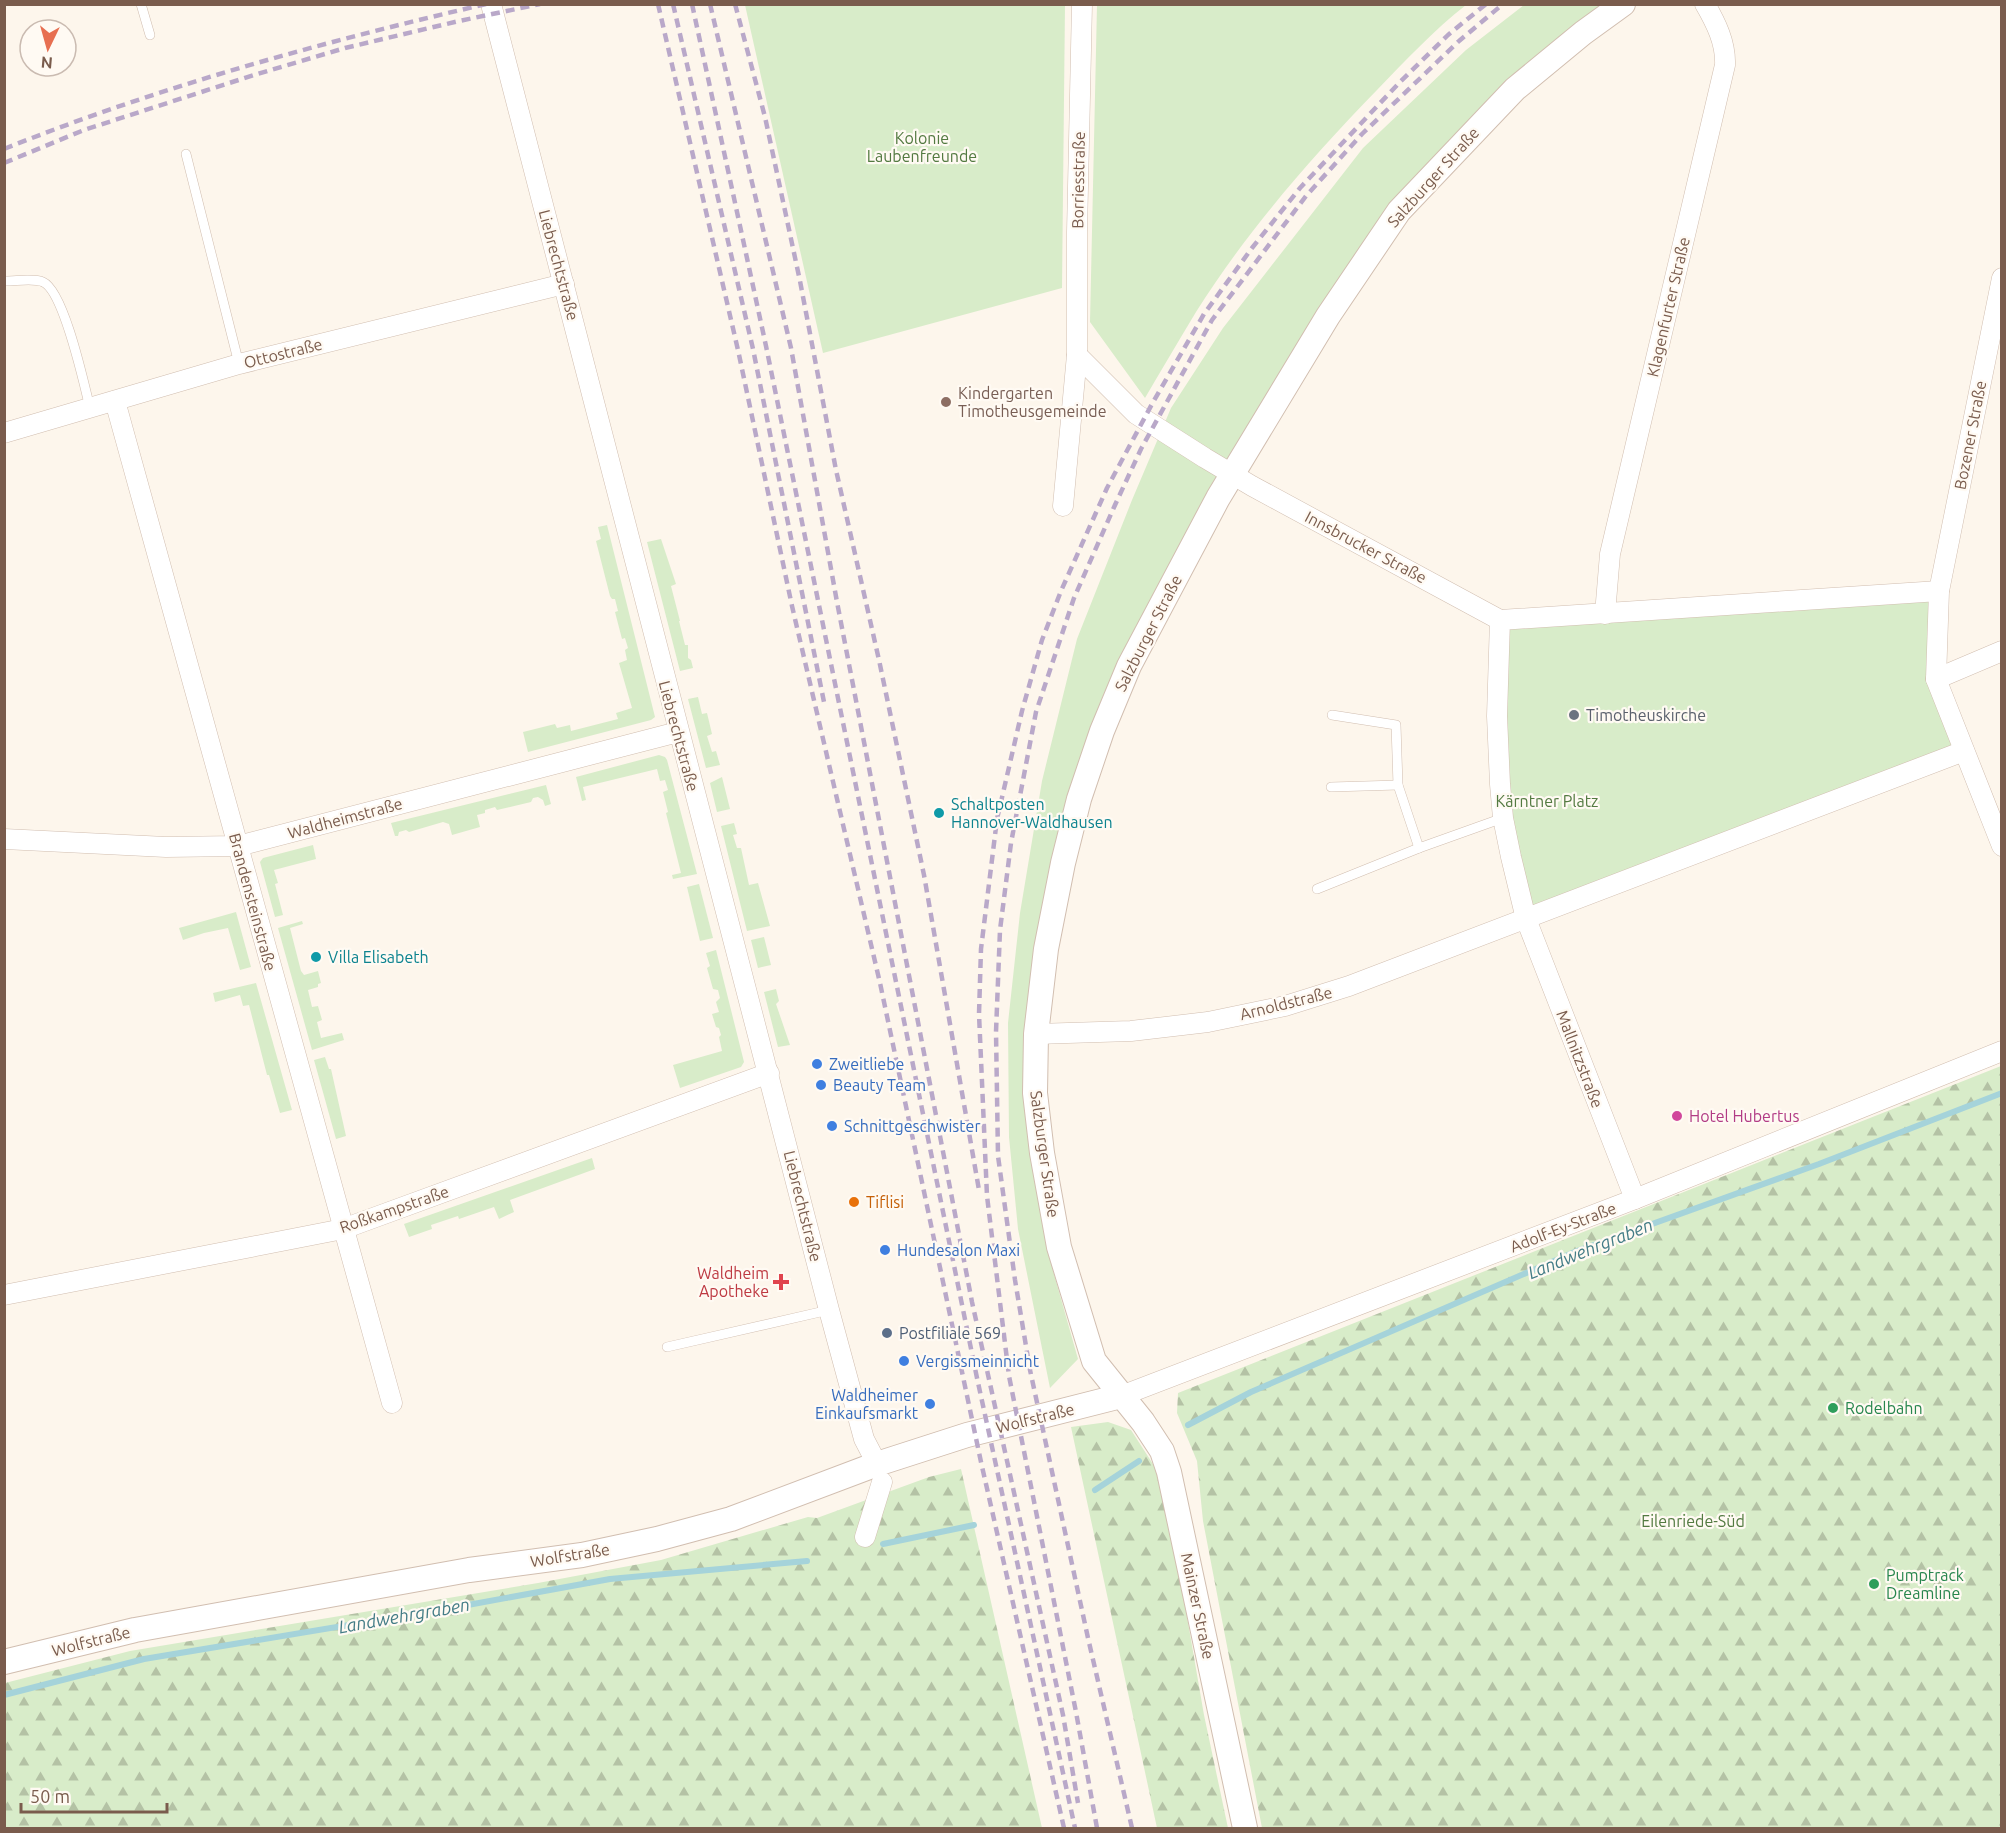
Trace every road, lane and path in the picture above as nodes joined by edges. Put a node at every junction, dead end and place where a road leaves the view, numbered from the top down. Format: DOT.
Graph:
graph roads {
  1 [pos="141,4"];
  2 [pos="491,4"];
  3 [pos="1082,4"];
  4 [pos="1623,4"];
  5 [pos="1705,4"];
  6 [pos="150,35"];
  7 [pos="186,154"];
  8 [pos="2001,278"];
  9 [pos="6,281"];
  10 [pos="564,284"];
  11 [pos="1077,355"];
  12 [pos="239,364"];
  13 [pos="115,401"];
  14 [pos="90,408"];
  15 [pos="4,433"];
  16 [pos="1232,474"];
  17 [pos="1063,506"];
  18 [pos="1939,591"];
  19 [pos="1605,614"];
  20 [pos="1500,620"];
  21 [pos="2001,651"];
  22 [pos="1936,679"];
  23 [pos="1332,715"];
  24 [pos="678,732"];
  25 [pos="1964,752"];
  26 [pos="1398,785"];
  27 [pos="1331,787"];
  28 [pos="1503,818"];
  29 [pos="4,839"];
  30 [pos="238,846"];
  31 [pos="2001,846"];
  32 [pos="1419,848"];
  33 [pos="1317,889"];
  34 [pos="1526,919"];
  35 [pos="1036,1034"];
  36 [pos="2001,1051"];
  37 [pos="769,1073"];
  38 [pos="1635,1199"];
  39 [pos="344,1229"];
  40 [pos="4,1295"];
  41 [pos="829,1310"];
  42 [pos="667,1347"];
  43 [pos="1121,1396"];
  44 [pos="392,1403"];
  45 [pos="879,1473"];
  46 [pos="865,1537"];
  47 [pos="4,1662"];
  48 [pos="1245,1828"];
  1 -- 6 [label="lane"];
  2 -- 10 [label="street, Liebrechtstraße"];
  3 -- 11 [label="street, Borriesstraße"];
  4 -- 16 [label="street, Salzburger Straße"];
  5 -- 19 [label="street, Klagenfurter Straße"];
  7 -- 12 [label="lane"];
  8 -- 18 [label="street, Bozener Straße"];
  9 -- 14 [label="lane"];
  10 -- 12 [label="street, Ottostraße"];
  10 -- 24 [label="street, Liebrechtstraße"];
  11 -- 16 [label="street"];
  11 -- 17 [label="street, Borriesstraße"];
  12 -- 13 [label="street, Ottostraße"];
  13 -- 14 [label="street, Ottostraße"];
  13 -- 30 [label="street, Brandensteinstraße"];
  14 -- 15 [label="street, Ottostraße"];
  16 -- 20 [label="street, Innsbrucker Straße"];
  16 -- 35 [label="street, Salzburger Straße"];
  18 -- 19 [label="street"];
  18 -- 22 [label="street"];
  19 -- 20 [label="street"];
  20 -- 28 [label="street"];
  21 -- 22 [label="street"];
  22 -- 25 [label="street"];
  23 -- 26 [label="lane"];
  24 -- 30 [label="street, Waldheimstraße"];
  24 -- 37 [label="street, Liebrechtstraße"];
  25 -- 31 [label="street"];
  25 -- 34 [label="street"];
  26 -- 27 [label="lane"];
  26 -- 32 [label="lane"];
  28 -- 32 [label="lane"];
  28 -- 34 [label="street"];
  29 -- 30 [label="street, Waldheimstraße"];
  30 -- 39 [label="street, Brandensteinstraße"];
  32 -- 33 [label="lane"];
  34 -- 35 [label="street, Arnoldstraße"];
  34 -- 38 [label="street, Mallnitzstraße"];
  35 -- 43 [label="street, Salzburger Straße"];
  36 -- 38 [label="street, Adolf-Ey-Straße"];
  37 -- 39 [label="street, Roßkampstraße"];
  37 -- 41 [label="street, Liebrechtstraße"];
  38 -- 43 [label="street, Adolf-Ey-Straße"];
  39 -- 40 [label="street, Roßkampstraße"];
  39 -- 44 [label="street, Brandensteinstraße"];
  41 -- 42 [label="lane"];
  41 -- 45 [label="street, Liebrechtstraße"];
  43 -- 45 [label="street, Wolfstraße"];
  43 -- 48 [label="street, Mainzer Straße"];
  45 -- 46 [label="street"];
  45 -- 47 [label="street, Wolfstraße"];
}
